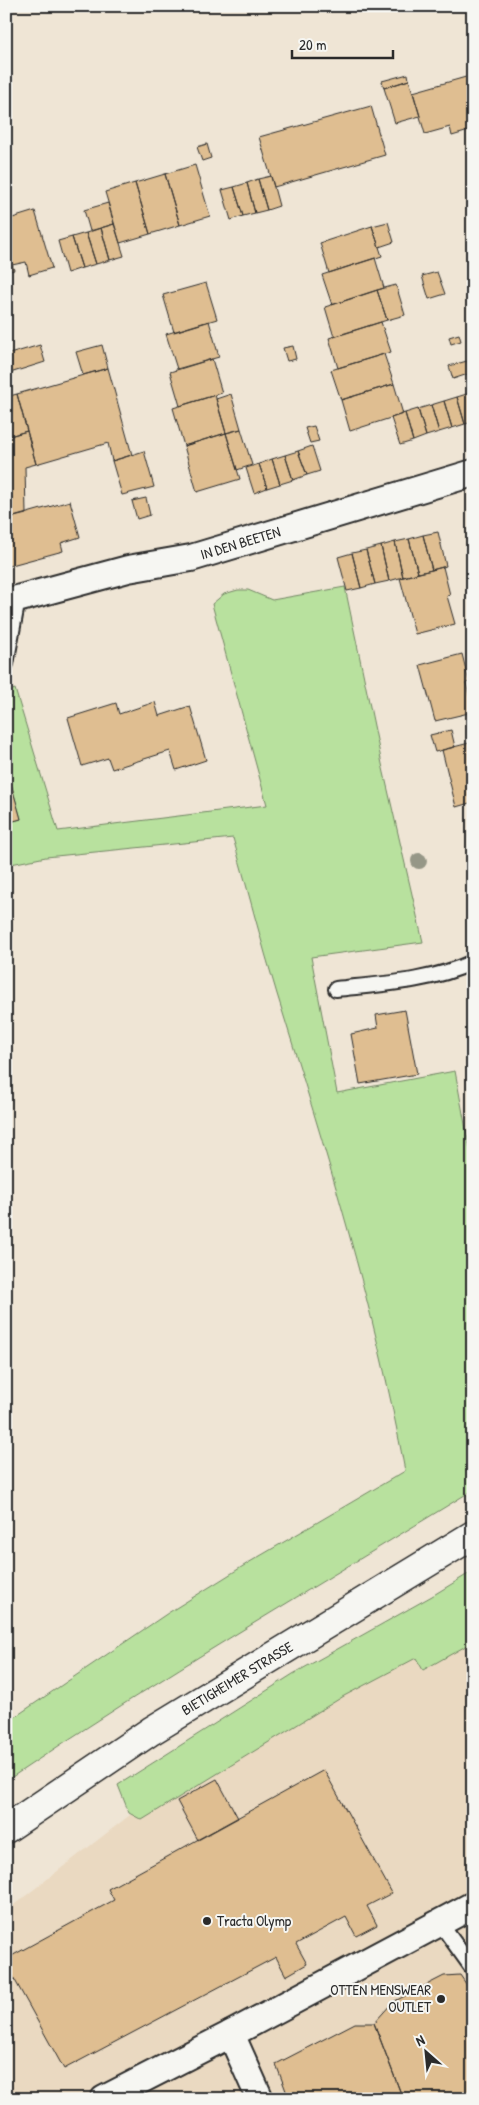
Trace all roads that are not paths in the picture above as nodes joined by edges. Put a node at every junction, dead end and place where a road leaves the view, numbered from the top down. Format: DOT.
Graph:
graph roads {
  1 [pos="473,473"];
  2 [pos="12,601"];
  3 [pos="6,664"];
  4 [pos="473,962"];
  5 [pos="336,990"];
  6 [pos="473,1535"];
  7 [pos="6,1829"];
  8 [pos="473,1905"];
  9 [pos="440,1923"];
  10 [pos="473,1969"];
  11 [pos="231,2034"];
  12 [pos="104,2099"];
  13 [pos="260,2099"];
  1 -- 2 [label="street, IN DEN BEETEN"];
  2 -- 3 [label="lane"];
  4 -- 5 [label="lane"];
  6 -- 7 [label="main road, BIETIGHEIMER STRASSE"];
  8 -- 9 [label="street"];
  9 -- 10 [label="lane"];
  9 -- 11 [label="street"];
  11 -- 12 [label="street"];
  11 -- 13 [label="street"];
}
